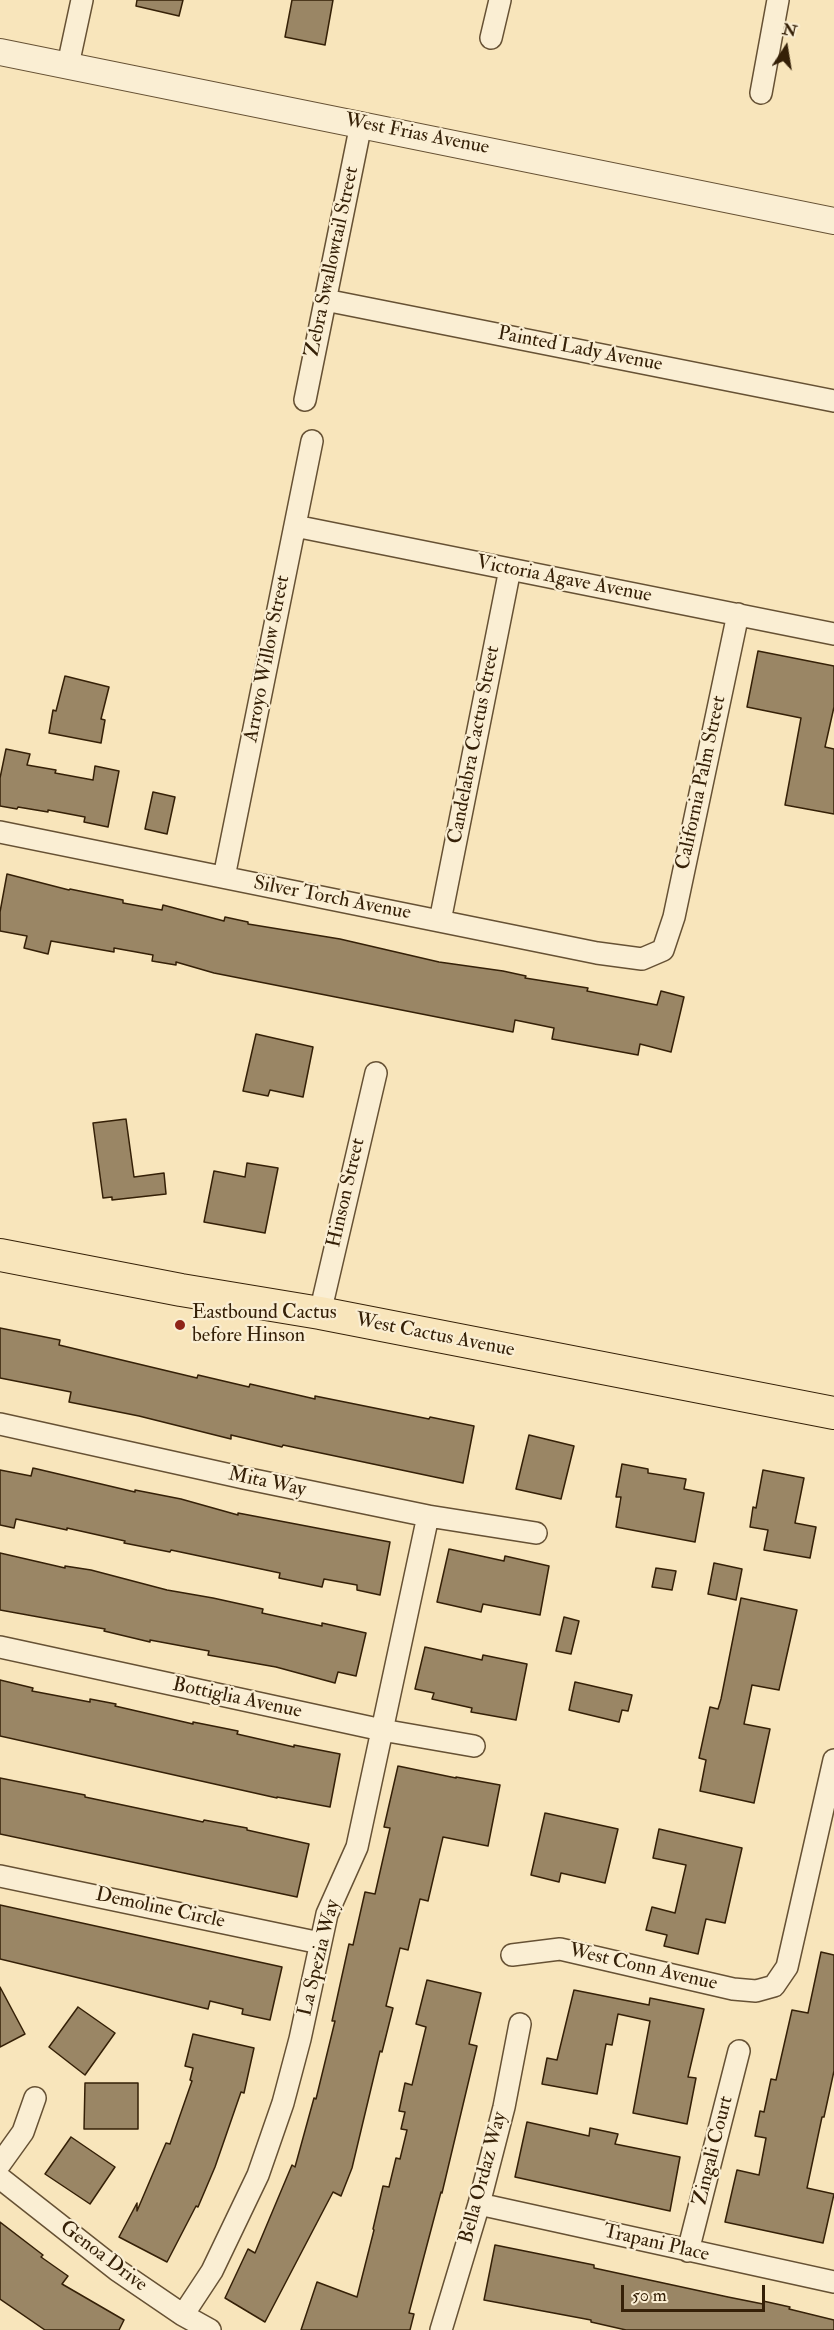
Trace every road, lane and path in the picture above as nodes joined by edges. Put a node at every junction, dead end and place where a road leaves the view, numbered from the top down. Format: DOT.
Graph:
graph roads {
  1 [pos="82,0"];
  2 [pos="500,0"];
  3 [pos="778,0"];
  4 [pos="491,38"];
  5 [pos="0,52"];
  6 [pos="68,65"];
  7 [pos="761,93"];
  8 [pos="361,124"];
  9 [pos="834,221"];
  10 [pos="326,300"];
  11 [pos="305,400"];
  12 [pos="834,401"];
  13 [pos="312,441"];
  14 [pos="295,526"];
  15 [pos="510,569"];
  16 [pos="738,614"];
  17 [pos="834,634"];
  18 [pos="0,832"];
  19 [pos="224,877"];
  20 [pos="440,921"];
  21 [pos="663,950"];
  22 [pos="375,1073"];
  23 [pos="0,1255"];
  24 [pos="320,1313"];
  25 [pos="834,1413"];
  26 [pos="0,1424"];
  27 [pos="428,1516"];
  28 [pos="536,1533"];
  29 [pos="0,1647"];
  30 [pos="381,1730"];
  31 [pos="474,1746"];
  32 [pos="834,1760"];
  33 [pos="0,1876"];
  34 [pos="320,1943"];
  35 [pos="512,1955"];
  36 [pos="520,2024"];
  37 [pos="739,2051"];
  38 [pos="35,2098"];
  39 [pos="2,2179"];
  40 [pos="479,2204"];
  41 [pos="688,2251"];
  42 [pos="834,2282"];
  43 [pos="183,2315"];
  44 [pos="210,2330"];
  45 [pos="441,2330"];
  1 -- 6 [label="street"];
  2 -- 4 [label="street"];
  3 -- 7 [label="street"];
  5 -- 6 [label="street, West Frias Avenue"];
  6 -- 8 [label="street, West Frias Avenue"];
  8 -- 9 [label="street, West Frias Avenue"];
  8 -- 10 [label="street, Zebra Swallowtail Street"];
  10 -- 11 [label="street, Zebra Swallowtail Street"];
  10 -- 12 [label="street, Painted Lady Avenue"];
  13 -- 14 [label="street, Arroyo Willow Street"];
  14 -- 15 [label="street, Victoria Agave Avenue"];
  14 -- 19 [label="street, Arroyo Willow Street"];
  15 -- 16 [label="street, Victoria Agave Avenue"];
  15 -- 20 [label="street, Candelabra Cactus Street"];
  16 -- 17 [label="street, Victoria Agave Avenue"];
  16 -- 21 [label="street, California Palm Street"];
  18 -- 19 [label="street, Silver Torch Avenue"];
  19 -- 20 [label="street, Silver Torch Avenue"];
  20 -- 21 [label="street, Silver Torch Avenue"];
  22 -- 24 [label="street, Hinson Street"];
  23 -- 24 [label="main road, West Cactus Avenue"];
  24 -- 25 [label="main road, West Cactus Avenue"];
  26 -- 27 [label="street, Mita Way"];
  27 -- 28 [label="street, Mita Way"];
  27 -- 30 [label="street, La Spezia Way"];
  29 -- 30 [label="street, Bottiglia Avenue"];
  30 -- 31 [label="street, Bottiglia Avenue"];
  30 -- 34 [label="street, La Spezia Way"];
  32 -- 35 [label="street, West Conn Avenue"];
  33 -- 34 [label="street, Demoline Circle"];
  34 -- 43 [label="street, La Spezia Way"];
  36 -- 40 [label="street, Bella Ordaz Way"];
  37 -- 41 [label="street, Zingali Court"];
  38 -- 39 [label="street"];
  39 -- 43 [label="street, Genoa Drive"];
  40 -- 41 [label="street, Trapani Place"];
  40 -- 45 [label="street, Bella Ordaz Way"];
  41 -- 42 [label="street, Trapani Place"];
  43 -- 44 [label="street, Genoa Drive"];
}
